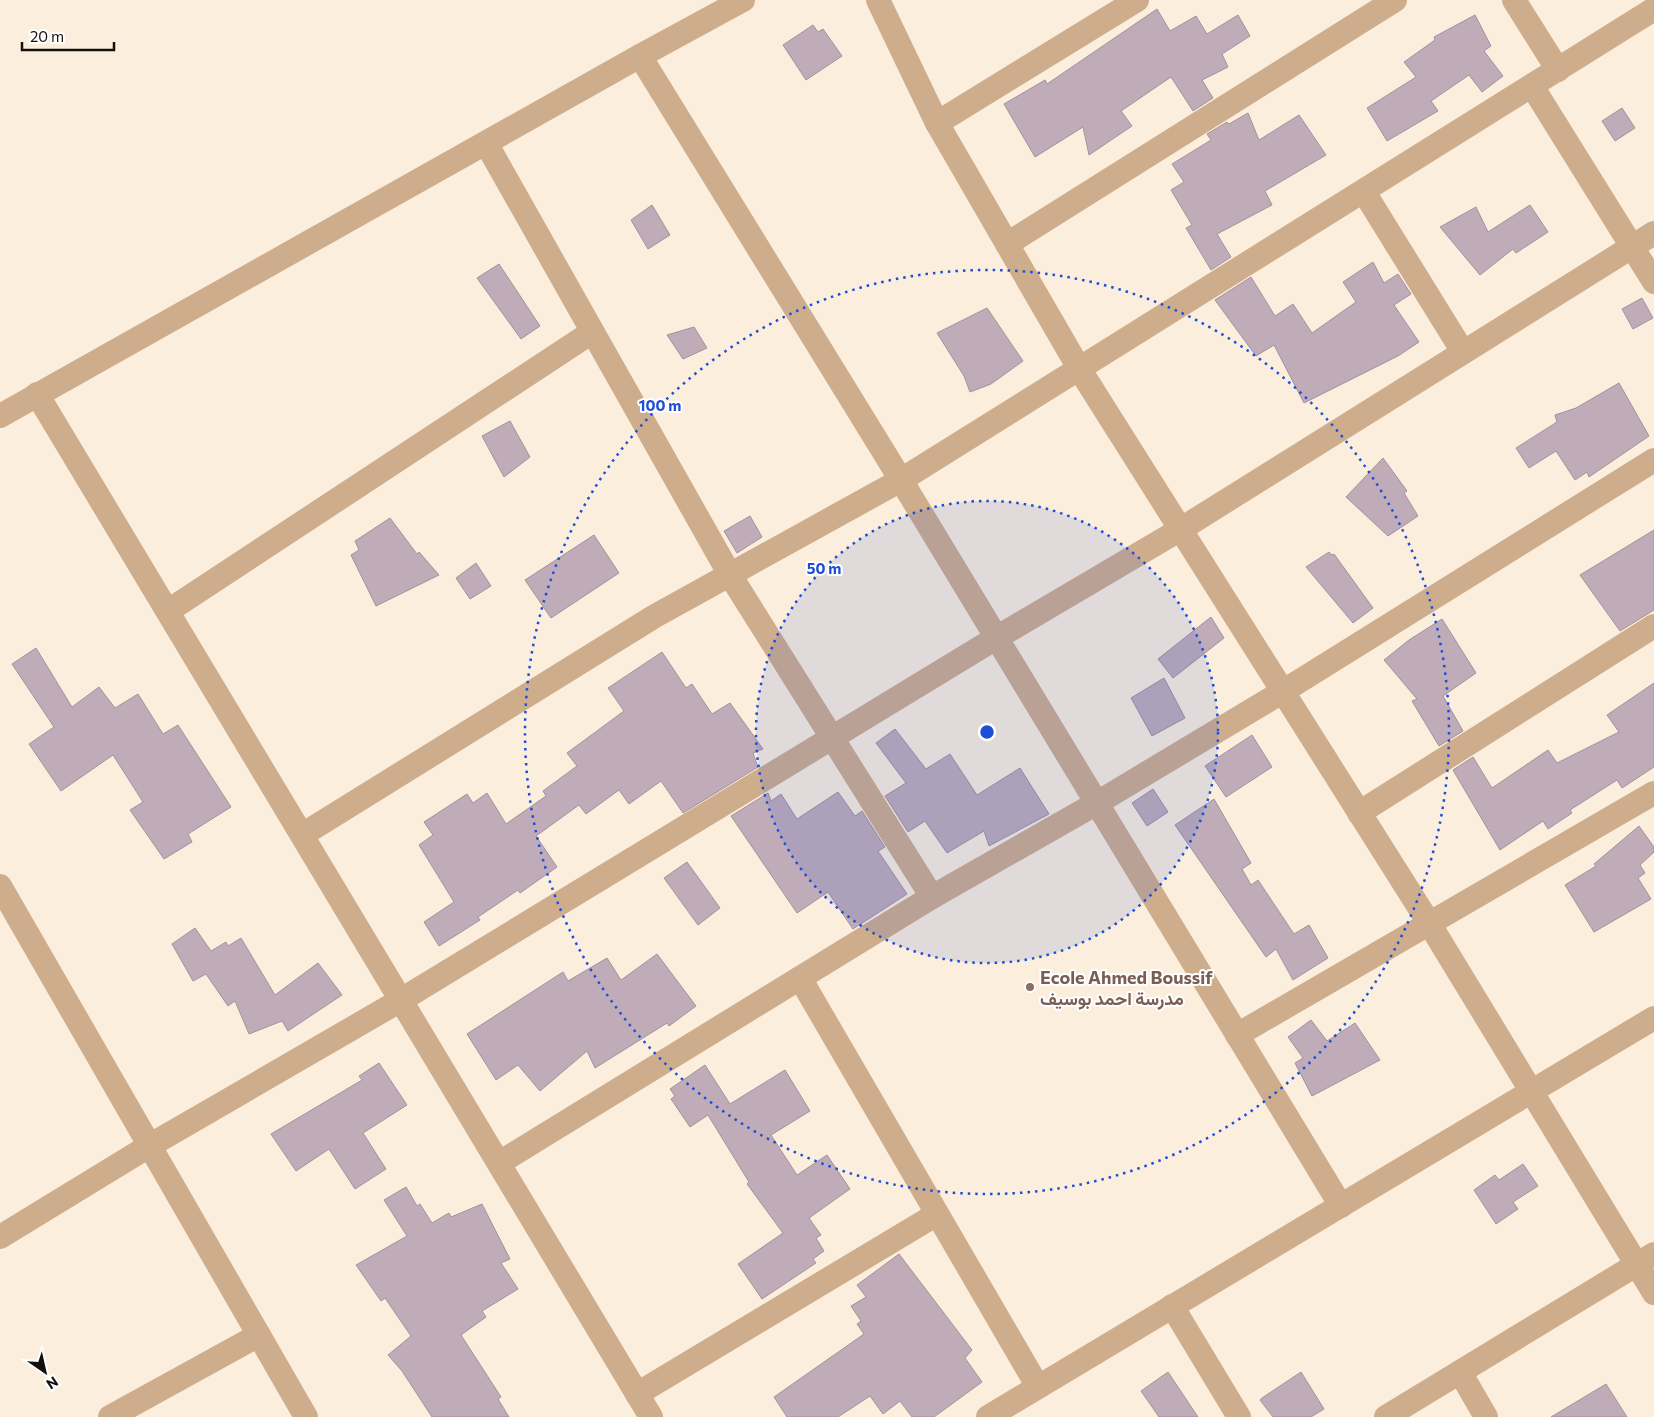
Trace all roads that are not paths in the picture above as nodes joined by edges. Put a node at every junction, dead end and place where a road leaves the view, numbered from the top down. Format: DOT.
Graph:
graph roads {
  1 [pos="743,0"];
  2 [pos="878,0"];
  3 [pos="1137,0"];
  4 [pos="1395,0"];
  5 [pos="1514,0"];
  6 [pos="1654,9"];
  7 [pos="640,56"];
  8 [pos="1558,70"];
  9 [pos="1532,86"];
  10 [pos="937,123"];
  11 [pos="486,143"];
  12 [pos="1364,192"];
  13 [pos="1654,233"];
  14 [pos="1007,244"];
  15 [pos="1631,247"];
  16 [pos="1654,282"];
  17 [pos="592,332"];
  18 [pos="1463,352"];
  19 [pos="1080,370"];
  20 [pos="38,394"];
  21 [pos="0,416"];
  22 [pos="1654,460"];
  23 [pos="901,480"];
  24 [pos="1180,529"];
  25 [pos="730,575"];
  26 [pos="168,611"];
  27 [pos="1654,626"];
  28 [pos="996,638"];
  29 [pos="1282,692"];
  30 [pos="831,738"];
  31 [pos="1654,793"];
  32 [pos="1097,803"];
  33 [pos="1359,813"];
  34 [pos="302,835"];
  35 [pos="0,886"];
  36 [pos="932,897"];
  37 [pos="1429,923"];
  38 [pos="800,978"];
  39 [pos="401,1000"];
  40 [pos="1654,1018"];
  41 [pos="1238,1035"];
  42 [pos="1532,1092"];
  43 [pos="149,1146"];
  44 [pos="499,1163"];
  45 [pos="1341,1206"];
  46 [pos="936,1214"];
  47 [pos="0,1237"];
  48 [pos="1645,1259"];
  49 [pos="1654,1293"];
  50 [pos="1172,1306"];
  51 [pos="259,1335"];
  52 [pos="1460,1372"];
  53 [pos="1038,1387"];
  54 [pos="637,1394"];
  55 [pos="110,1417"];
  56 [pos="306,1417"];
  57 [pos="651,1417"];
  58 [pos="988,1417"];
  59 [pos="1239,1417"];
  60 [pos="1386,1417"];
  61 [pos="1486,1417"];
  1 -- 7 [label="street"];
  2 -- 10 [label="street"];
  3 -- 10 [label="street"];
  4 -- 14 [label="street"];
  5 -- 8 [label="street"];
  6 -- 8 [label="street"];
  7 -- 11 [label="street"];
  7 -- 23 [label="street"];
  8 -- 9 [label="street"];
  9 -- 12 [label="street"];
  9 -- 15 [label="street"];
  10 -- 14 [label="street"];
  11 -- 17 [label="street"];
  11 -- 20 [label="street"];
  12 -- 18 [label="street"];
  12 -- 19 [label="street"];
  13 -- 15 [label="street"];
  14 -- 19 [label="street"];
  15 -- 16 [label="street"];
  15 -- 18 [label="street"];
  17 -- 25 [label="street"];
  17 -- 26 [label="street"];
  18 -- 24 [label="street"];
  19 -- 23 [label="street"];
  19 -- 24 [label="street"];
  20 -- 21 [label="street"];
  20 -- 26 [label="street"];
  22 -- 29 [label="street"];
  23 -- 25 [label="street"];
  23 -- 28 [label="street"];
  24 -- 28 [label="street"];
  24 -- 29 [label="street"];
  25 -- 30 [label="street"];
  25 -- 34 [label="street"];
  26 -- 34 [label="street"];
  27 -- 33 [label="street"];
  28 -- 30 [label="street"];
  28 -- 32 [label="street"];
  29 -- 32 [label="street"];
  29 -- 33 [label="street"];
  30 -- 36 [label="street"];
  30 -- 39 [label="street"];
  31 -- 37 [label="street"];
  32 -- 36 [label="street"];
  32 -- 41 [label="street"];
  33 -- 37 [label="street"];
  34 -- 39 [label="street"];
  35 -- 43 [label="street"];
  36 -- 38 [label="street"];
  37 -- 41 [label="street"];
  37 -- 42 [label="street"];
  38 -- 44 [label="street"];
  38 -- 46 [label="street"];
  39 -- 43 [label="street"];
  39 -- 44 [label="street"];
  40 -- 42 [label="street"];
  41 -- 45 [label="street"];
  42 -- 45 [label="street"];
  42 -- 48 [label="street"];
  43 -- 47 [label="street"];
  43 -- 51 [label="street"];
  44 -- 54 [label="street"];
  45 -- 50 [label="street"];
  46 -- 53 [label="street"];
  46 -- 54 [label="street"];
  48 -- 49 [label="street"];
  48 -- 52 [label="street"];
  50 -- 53 [label="street"];
  50 -- 59 [label="street"];
  51 -- 55 [label="street"];
  51 -- 56 [label="street"];
  52 -- 60 [label="street"];
  52 -- 61 [label="street"];
  53 -- 58 [label="street"];
  54 -- 57 [label="street"];
}
